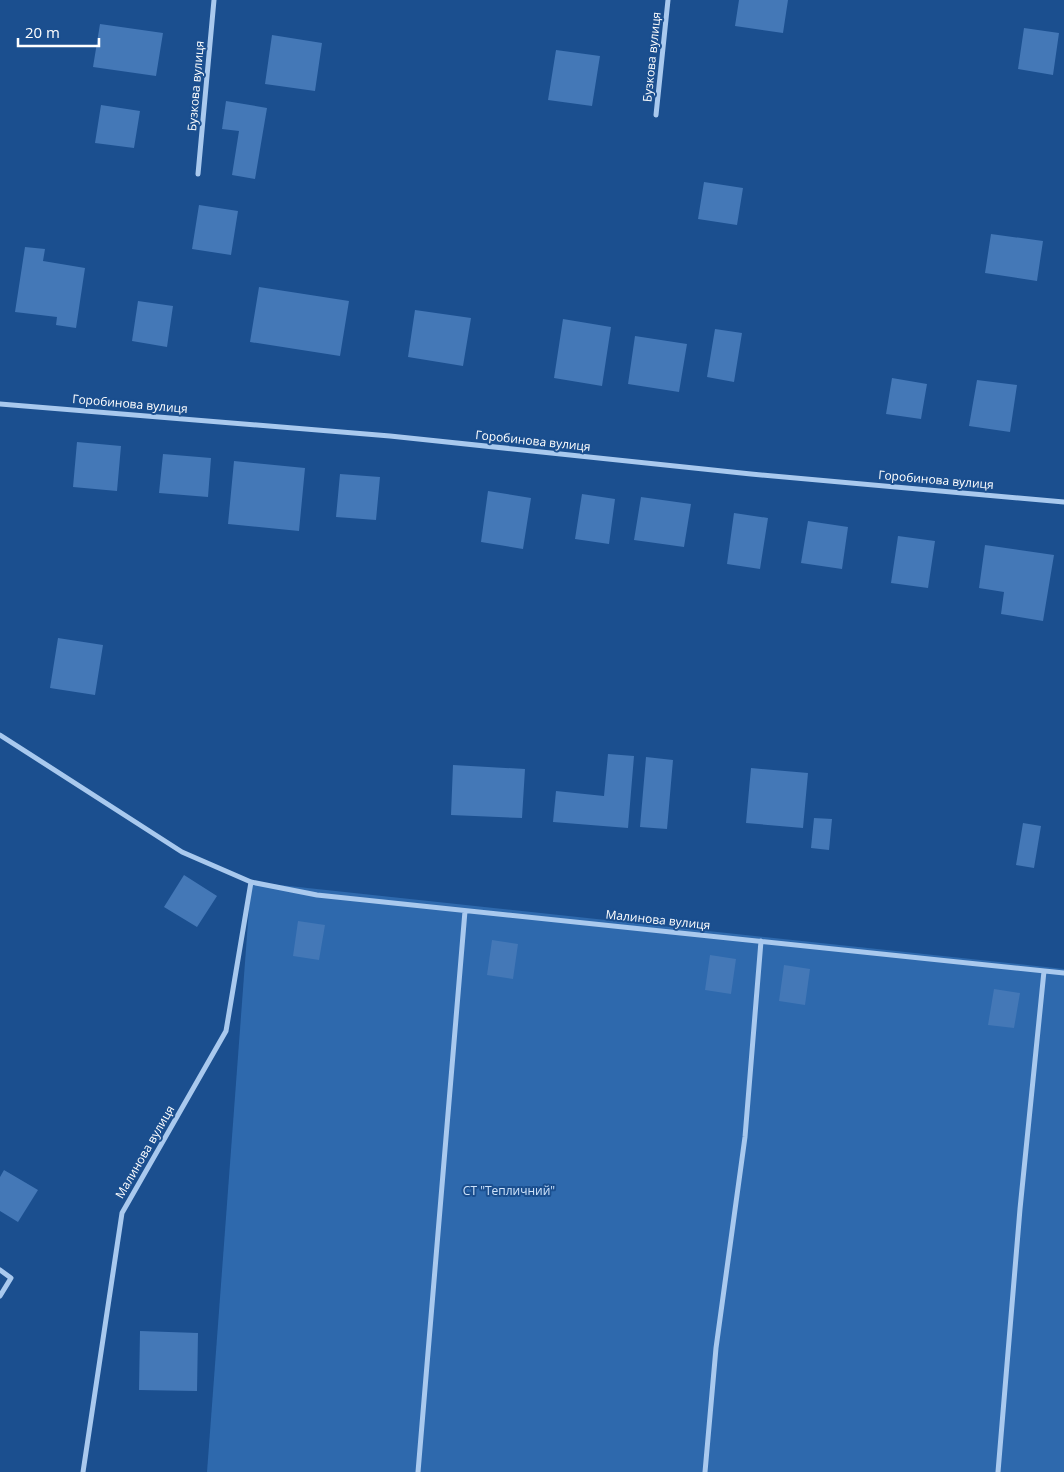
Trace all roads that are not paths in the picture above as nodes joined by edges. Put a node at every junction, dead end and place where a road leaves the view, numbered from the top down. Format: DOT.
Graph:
graph roads {
  1 [pos="214,0"];
  2 [pos="668,0"];
  3 [pos="656,115"];
  4 [pos="198,174"];
  5 [pos="0,404"];
  6 [pos="1064,502"];
  7 [pos="0,735"];
  8 [pos="250,882"];
  9 [pos="465,911"];
  10 [pos="761,941"];
  11 [pos="1044,971"];
  12 [pos="1064,973"];
  13 [pos="0,1270"];
  14 [pos="0,1296"];
  15 [pos="83,1472"];
  16 [pos="418,1472"];
  17 [pos="705,1472"];
  18 [pos="998,1472"];
  1 -- 4 [label="street, Бузкова вулиця"];
  2 -- 3 [label="street, Бузкова вулиця"];
  5 -- 6 [label="street, Горобинова вулиця"];
  7 -- 8 [label="street, Малинова вулиця"];
  8 -- 9 [label="street, Малинова вулиця"];
  8 -- 15 [label="street, Малинова вулиця"];
  9 -- 10 [label="street, Малинова вулиця"];
  9 -- 16 [label="street"];
  10 -- 11 [label="street, Малинова вулиця"];
  10 -- 17 [label="street"];
  11 -- 12 [label="street, Малинова вулиця"];
  11 -- 18 [label="street"];
  13 -- 14 [label="street"];
}
